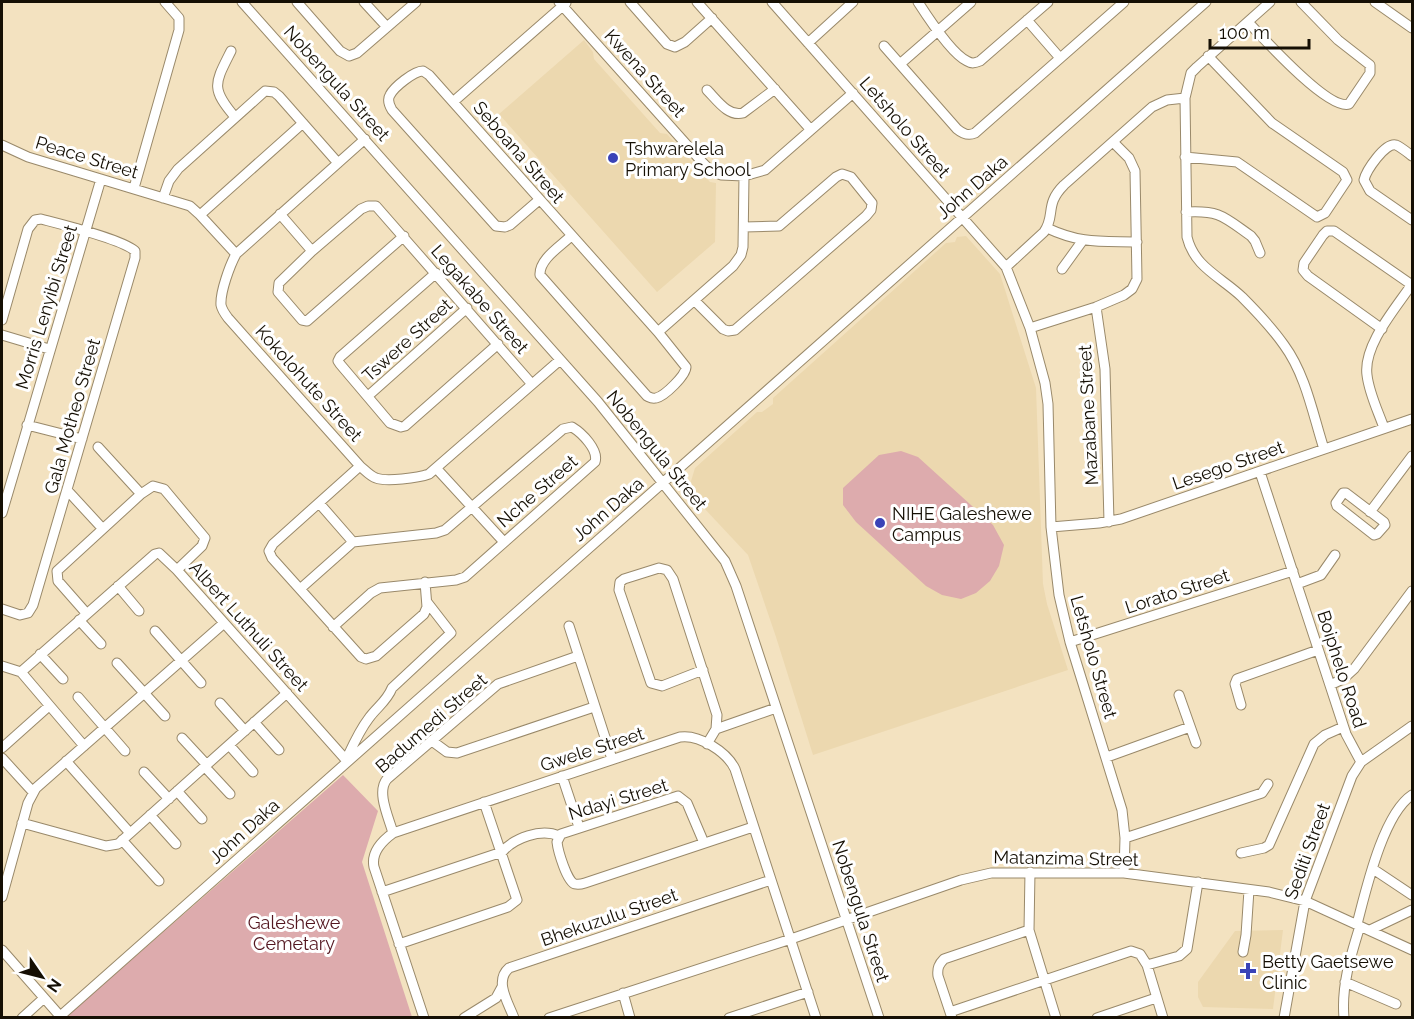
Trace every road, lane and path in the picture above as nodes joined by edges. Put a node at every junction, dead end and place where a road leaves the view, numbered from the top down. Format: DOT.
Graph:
graph roads {
  1 [pos="165,2"];
  2 [pos="242,2"];
  3 [pos="297,2"];
  4 [pos="364,2"];
  5 [pos="416,2"];
  6 [pos="630,2"];
  7 [pos="697,2"];
  8 [pos="772,2"];
  9 [pos="918,2"];
  10 [pos="971,2"];
  11 [pos="1048,2"];
  12 [pos="1124,2"];
  13 [pos="1206,2"];
  14 [pos="1270,2"];
  15 [pos="1301,2"];
  16 [pos="1375,2"];
  17 [pos="563,3"];
  18 [pos="849,3"];
  19 [pos="712,18"];
  20 [pos="1027,20"];
  21 [pos="1248,22"];
  22 [pos="387,27"];
  23 [pos="1413,28"];
  24 [pos="938,31"];
  25 [pos="808,43"];
  26 [pos="885,46"];
  27 [pos="231,51"];
  28 [pos="1208,56"];
  29 [pos="1060,58"];
  30 [pos="900,64"];
  31 [pos="775,89"];
  32 [pos="707,90"];
  33 [pos="853,93"];
  34 [pos="1185,98"];
  35 [pos="453,102"];
  36 [pos="235,117"];
  37 [pos="303,123"];
  38 [pos="811,130"];
  39 [pos="365,139"];
  40 [pos="1113,142"];
  41 [pos="2,145"];
  42 [pos="1413,156"];
  43 [pos="1185,157"];
  44 [pos="338,163"];
  45 [pos="744,176"];
  46 [pos="101,179"];
  47 [pos="135,188"];
  48 [pos="163,198"];
  49 [pos="539,200"];
  50 [pos="1186,212"];
  51 [pos="280,213"];
  52 [pos="200,215"];
  53 [pos="963,217"];
  54 [pos="1413,220"];
  55 [pos="744,227"];
  56 [pos="1047,228"];
  57 [pos="85,232"];
  58 [pos="404,236"];
  59 [pos="571,236"];
  60 [pos="1083,240"];
  61 [pos="1137,242"];
  62 [pos="312,251"];
  63 [pos="236,254"];
  64 [pos="1260,254"];
  65 [pos="1006,267"];
  66 [pos="1062,269"];
  67 [pos="436,273"];
  68 [pos="1412,285"];
  69 [pos="695,300"];
  70 [pos="1096,307"];
  71 [pos="467,308"];
  72 [pos="2,320"];
  73 [pos="1030,327"];
  74 [pos="1382,329"];
  75 [pos="658,332"];
  76 [pos="2,335"];
  77 [pos="498,344"];
  78 [pos="50,349"];
  79 [pos="560,360"];
  80 [pos="531,383"];
  81 [pos="368,396"];
  82 [pos="1413,419"];
  83 [pos="27,424"];
  84 [pos="1384,428"];
  85 [pos="82,440"];
  86 [pos="98,447"];
  87 [pos="1324,449"];
  88 [pos="1413,456"];
  89 [pos="360,466"];
  90 [pos="436,468"];
  91 [pos="1260,472"];
  92 [pos="661,484"];
  93 [pos="67,490"];
  94 [pos="141,494"];
  95 [pos="319,503"];
  96 [pos="472,508"];
  97 [pos="2,509"];
  98 [pos="1370,512"];
  99 [pos="1109,522"];
  100 [pos="1051,526"];
  101 [pos="102,528"];
  102 [pos="353,542"];
  103 [pos="504,542"];
  104 [pos="1335,555"];
  105 [pos="177,570"];
  106 [pos="1293,571"];
  107 [pos="425,582"];
  108 [pos="1297,584"];
  109 [pos="118,586"];
  110 [pos="300,589"];
  111 [pos="1413,591"];
  112 [pos="427,602"];
  113 [pos="2,609"];
  114 [pos="139,611"];
  115 [pos="83,617"];
  116 [pos="224,622"];
  117 [pos="333,627"];
  118 [pos="569,627"];
  119 [pos="155,631"];
  120 [pos="1070,642"];
  121 [pos="101,644"];
  122 [pos="1318,650"];
  123 [pos="40,654"];
  124 [pos="578,656"];
  125 [pos="181,660"];
  126 [pos="117,663"];
  127 [pos="2,666"];
  128 [pos="703,670"];
  129 [pos="21,672"];
  130 [pos="63,679"];
  131 [pos="201,683"];
  132 [pos="1330,685"];
  133 [pos="144,693"];
  134 [pos="287,693"];
  135 [pos="1179,695"];
  136 [pos="78,697"];
  137 [pos="220,703"];
  138 [pos="1241,705"];
  139 [pos="49,706"];
  140 [pos="594,707"];
  141 [pos="776,708"];
  142 [pos="165,716"];
  143 [pos="254,722"];
  144 [pos="1413,726"];
  145 [pos="105,727"];
  146 [pos="1190,727"];
  147 [pos="1343,727"];
  148 [pos="716,729"];
  149 [pos="245,731"];
  150 [pos="182,738"];
  151 [pos="432,741"];
  152 [pos="1196,743"];
  153 [pos="707,744"];
  154 [pos="84,746"];
  155 [pos="229,746"];
  156 [pos="2,748"];
  157 [pos="279,750"];
  158 [pos="125,751"];
  159 [pos="2,758"];
  160 [pos="1107,758"];
  161 [pos="612,759"];
  162 [pos="66,761"];
  163 [pos="347,761"];
  164 [pos="1361,762"];
  165 [pos="206,766"];
  166 [pos="144,772"];
  167 [pos="253,772"];
  168 [pos="562,776"];
  169 [pos="1268,784"];
  170 [pos="33,792"];
  171 [pos="177,792"];
  172 [pos="230,794"];
  173 [pos="1413,795"];
  174 [pos="169,799"];
  175 [pos="484,802"];
  176 [pos="150,815"];
  177 [pos="202,819"];
  178 [pos="22,823"];
  179 [pos="753,826"];
  180 [pos="579,827"];
  181 [pos="130,832"];
  182 [pos="393,832"];
  183 [pos="559,836"];
  184 [pos="1125,838"];
  185 [pos="122,840"];
  186 [pos="704,843"];
  187 [pos="176,844"];
  188 [pos="502,852"];
  189 [pos="1241,853"];
  190 [pos="1373,869"];
  191 [pos="1030,872"];
  192 [pos="1124,873"];
  193 [pos="771,880"];
  194 [pos="159,881"];
  195 [pos="1198,882"];
  196 [pos="1250,890"];
  197 [pos="382,892"];
  198 [pos="1413,895"];
  199 [pos="2,897"];
  200 [pos="1305,901"];
  201 [pos="1413,910"];
  202 [pos="846,920"];
  203 [pos="1359,925"];
  204 [pos="1029,930"];
  205 [pos="1370,930"];
  206 [pos="791,939"];
  207 [pos="399,944"];
  208 [pos="2,950"];
  209 [pos="1413,950"];
  210 [pos="1243,952"];
  211 [pos="1147,965"];
  212 [pos="1045,981"];
  213 [pos="1346,982"];
  214 [pos="502,987"];
  215 [pos="808,992"];
  216 [pos="623,993"];
  217 [pos="44,998"];
  218 [pos="1156,998"];
  219 [pos="1396,1004"];
  220 [pos="951,1015"];
  221 [pos="1101,1016"];
  222 [pos="22,1017"];
  223 [pos="59,1017"];
  224 [pos="424,1017"];
  225 [pos="464,1017"];
  226 [pos="514,1017"];
  227 [pos="549,1017"];
  228 [pos="630,1017"];
  229 [pos="729,1017"];
  230 [pos="816,1017"];
  231 [pos="879,1017"];
  232 [pos="1056,1017"];
  233 [pos="1163,1017"];
  234 [pos="1284,1017"];
  235 [pos="1344,1017"];
  1 -- 47 [label="street"];
  2 -- 39 [label="street, Nobengula Street"];
  3 -- 22 [label="street"];
  4 -- 22 [label="street"];
  5 -- 22 [label="street"];
  6 -- 19 [label="street"];
  7 -- 19 [label="street"];
  8 -- 25 [label="street, Letsholo Street"];
  9 -- 24 [label="street"];
  10 -- 24 [label="street"];
  11 -- 20 [label="street"];
  12 -- 29 [label="street"];
  13 -- 53 [label="street, John Daka"];
  14 -- 21 [label="street"];
  15 -- 21 [label="street"];
  16 -- 23 [label="street"];
  17 -- 35 [label="street, Seboana Street"];
  17 -- 45 [label="street, Kwena Street"];
  18 -- 25 [label="street"];
  19 -- 31 [label="street"];
  20 -- 24 [label="street"];
  20 -- 29 [label="street"];
  21 -- 28 [label="street"];
  24 -- 30 [label="street"];
  25 -- 33 [label="street, Letsholo Street"];
  26 -- 30 [label="street"];
  27 -- 36 [label="street"];
  28 -- 34 [label="street"];
  28 -- 43 [label="street"];
  29 -- 30 [label="street"];
  31 -- 32 [label="street"];
  31 -- 38 [label="street"];
  33 -- 38 [label="street"];
  33 -- 53 [label="street, Letsholo Street"];
  34 -- 40 [label="street"];
  34 -- 43 [label="street"];
  35 -- 49 [label="street, Seboana Street"];
  35 -- 49 [label="street"];
  36 -- 37 [label="street"];
  36 -- 48 [label="street"];
  37 -- 44 [label="street"];
  37 -- 52 [label="street"];
  38 -- 45 [label="street"];
  39 -- 44 [label="street, Kokolohute Street"];
  39 -- 79 [label="street, Nobengula Street"];
  40 -- 56 [label="street"];
  40 -- 61 [label="street"];
  41 -- 46 [label="street, Peace Street"];
  42 -- 54 [label="street"];
  43 -- 50 [label="street"];
  44 -- 51 [label="street, Kokolohute Street"];
  45 -- 55 [label="street"];
  46 -- 47 [label="street, Peace Street"];
  46 -- 57 [label="street, Morris Lenyibi Street"];
  47 -- 48 [label="street, Peace Street"];
  48 -- 52 [label="street, Peace Street"];
  49 -- 59 [label="street, Seboana Street"];
  50 -- 64 [label="street"];
  50 -- 87 [label="street"];
  51 -- 62 [label="street"];
  51 -- 63 [label="street, Kokolohute Street"];
  52 -- 63 [label="street, Peace Street"];
  53 -- 65 [label="street, Letsholo Street"];
  53 -- 92 [label="street, John Daka"];
  55 -- 69 [label="street"];
  55 -- 69 [label="street"];
  56 -- 60 [label="street"];
  56 -- 65 [label="street"];
  57 -- 72 [label="street"];
  57 -- 78 [label="street, Morris Lenyibi Street"];
  57 -- 85 [label="street, Gala Motheo Street"];
  58 -- 62 [label="street, Legakabe Street"];
  58 -- 62 [label="street, Legakabe Street"];
  58 -- 67 [label="street, Legakabe Street"];
  59 -- 75 [label="street, Seboana Street"];
  59 -- 75 [label="street, Seboana Street"];
  60 -- 61 [label="street"];
  60 -- 66 [label="street"];
  61 -- 70 [label="street"];
  63 -- 89 [label="street, Kokolohute Street"];
  65 -- 73 [label="street, Letsholo Street"];
  67 -- 71 [label="street, Legakabe Street"];
  67 -- 81 [label="street, Tswere Street"];
  68 -- 74 [label="street"];
  68 -- 74 [label="street"];
  69 -- 75 [label="street"];
  70 -- 73 [label="street"];
  70 -- 99 [label="street, Mazabane Street"];
  71 -- 77 [label="street, Legakabe Street"];
  71 -- 81 [label="street, Tswere Street"];
  73 -- 100 [label="street, Letsholo Street"];
  74 -- 84 [label="street"];
  76 -- 78 [label="street"];
  77 -- 80 [label="street, Legakabe Street"];
  77 -- 81 [label="street, Tswere Street"];
  78 -- 83 [label="street, Morris Lenyibi Street"];
  79 -- 80 [label="street, Kokolohute Street"];
  79 -- 92 [label="street, Nobengula Street"];
  80 -- 90 [label="street, Kokolohute Street"];
  82 -- 84 [label="street, Lesego Street"];
  83 -- 85 [label="street"];
  83 -- 97 [label="street, Morris Lenyibi Street"];
  84 -- 87 [label="street, Lesego Street"];
  85 -- 93 [label="street, Gala Motheo Street"];
  86 -- 94 [label="street"];
  87 -- 91 [label="street, Lesego Street"];
  88 -- 98 [label="street"];
  89 -- 90 [label="street, Kokolohute Street"];
  89 -- 95 [label="street"];
  90 -- 96 [label="street"];
  91 -- 99 [label="street, Lesego Street"];
  91 -- 106 [label="street, Boiphelo Road"];
  92 -- 141 [label="street, Nobengula Street"];
  92 -- 163 [label="street, John Daka"];
  93 -- 101 [label="street"];
  93 -- 113 [label="street, Gala Motheo Street"];
  94 -- 101 [label="street"];
  94 -- 105 [label="street"];
  95 -- 102 [label="street"];
  95 -- 110 [label="street"];
  96 -- 102 [label="street, Nche Street"];
  96 -- 103 [label="street"];
  96 -- 103 [label="street, Nche Street"];
  98 -- 98 [label="street"];
  99 -- 100 [label="street, Lesego Street"];
  100 -- 120 [label="street, Letsholo Street"];
  101 -- 115 [label="street"];
  102 -- 110 [label="street"];
  103 -- 107 [label="street, Nche Street"];
  104 -- 108 [label="street"];
  105 -- 109 [label="street, Albert Luthuli Street"];
  105 -- 116 [label="street, Albert Luthuli Street"];
  106 -- 108 [label="street, Boiphelo Road"];
  106 -- 120 [label="street, Lorato Street"];
  107 -- 112 [label="street"];
  107 -- 117 [label="street, Nche Street"];
  108 -- 122 [label="street, Boiphelo Road"];
  109 -- 114 [label="street"];
  109 -- 115 [label="street, Albert Luthuli Street"];
  110 -- 117 [label="street"];
  111 -- 132 [label="street"];
  112 -- 117 [label="street"];
  112 -- 163 [label="street"];
  115 -- 121 [label="street"];
  115 -- 123 [label="street, Albert Luthuli Street"];
  116 -- 125 [label="street"];
  116 -- 134 [label="street, Albert Luthuli Street"];
  118 -- 124 [label="street"];
  119 -- 125 [label="street"];
  120 -- 160 [label="street, Letsholo Street"];
  122 -- 132 [label="street, Boiphelo Road"];
  122 -- 138 [label="street"];
  123 -- 129 [label="street, Albert Luthuli Street"];
  123 -- 130 [label="street"];
  124 -- 140 [label="street"];
  124 -- 151 [label="street, Badumedi Street"];
  125 -- 131 [label="street"];
  125 -- 133 [label="street"];
  126 -- 133 [label="street"];
  127 -- 129 [label="street"];
  128 -- 128 [label="street"];
  128 -- 148 [label="street"];
  129 -- 139 [label="street"];
  132 -- 147 [label="street, Boiphelo Road"];
  133 -- 142 [label="street"];
  133 -- 145 [label="street"];
  134 -- 143 [label="street"];
  134 -- 163 [label="street, Albert Luthuli Street"];
  135 -- 146 [label="street"];
  136 -- 145 [label="street"];
  137 -- 149 [label="street"];
  139 -- 154 [label="street"];
  139 -- 156 [label="street"];
  140 -- 151 [label="street"];
  140 -- 161 [label="street"];
  141 -- 148 [label="street"];
  141 -- 202 [label="street, Nobengula Street"];
  143 -- 149 [label="street"];
  143 -- 157 [label="street"];
  144 -- 164 [label="street, Sediti Street"];
  145 -- 154 [label="street"];
  145 -- 158 [label="street"];
  146 -- 152 [label="street"];
  146 -- 160 [label="street"];
  147 -- 164 [label="street, Boiphelo Road"];
  147 -- 189 [label="street"];
  148 -- 153 [label="street"];
  149 -- 155 [label="street"];
  150 -- 165 [label="street"];
  151 -- 182 [label="street, Badumedi Street"];
  153 -- 161 [label="street, Gwele Street"];
  153 -- 179 [label="street, Gwele Street"];
  154 -- 162 [label="street"];
  155 -- 165 [label="street"];
  155 -- 167 [label="street"];
  159 -- 170 [label="street"];
  160 -- 184 [label="street, Letsholo Street"];
  161 -- 168 [label="street, Gwele Street"];
  162 -- 170 [label="street"];
  162 -- 181 [label="street"];
  163 -- 223 [label="street, John Daka"];
  164 -- 200 [label="street, Sediti Street"];
  165 -- 171 [label="street"];
  165 -- 172 [label="street"];
  166 -- 174 [label="street"];
  168 -- 175 [label="street, Gwele Street"];
  168 -- 180 [label="street"];
  169 -- 184 [label="street"];
  170 -- 178 [label="street"];
  171 -- 174 [label="street"];
  171 -- 177 [label="street"];
  173 -- 190 [label="street"];
  174 -- 176 [label="street"];
  175 -- 182 [label="street, Gwele Street"];
  175 -- 188 [label="street"];
  176 -- 181 [label="street"];
  176 -- 187 [label="street"];
  178 -- 185 [label="street"];
  178 -- 199 [label="street"];
  179 -- 186 [label="street, Ndayi Street"];
  179 -- 193 [label="street, Gwele Street"];
  180 -- 183 [label="street, Ndayi Street"];
  180 -- 186 [label="street, Ndayi Street"];
  181 -- 185 [label="street"];
  182 -- 197 [label="street"];
  183 -- 186 [label="street, Ndayi Street"];
  183 -- 188 [label="street"];
  184 -- 192 [label="street, Letsholo Street"];
  185 -- 194 [label="street"];
  188 -- 197 [label="street"];
  188 -- 207 [label="street"];
  190 -- 198 [label="street"];
  190 -- 203 [label="street"];
  191 -- 192 [label="street, Matanzima Street"];
  191 -- 202 [label="street, Matanzima Street"];
  191 -- 204 [label="street"];
  192 -- 195 [label="street, Matanzima Street"];
  193 -- 206 [label="street, Gwele Street"];
  193 -- 214 [label="street, Bhekuzulu Street"];
  195 -- 196 [label="street, Matanzima Street"];
  195 -- 211 [label="street"];
  196 -- 200 [label="street, Matanzima Street"];
  196 -- 210 [label="street"];
  197 -- 207 [label="street"];
  200 -- 203 [label="street, Matanzima Street"];
  200 -- 234 [label="street, Sediti Street"];
  201 -- 205 [label="street"];
  202 -- 206 [label="street, Matanzima Street"];
  202 -- 231 [label="street, Nobengula Street"];
  203 -- 205 [label="street, Matanzima Street"];
  203 -- 213 [label="street"];
  204 -- 212 [label="street"];
  204 -- 220 [label="street"];
  205 -- 209 [label="street, Matanzima Street"];
  206 -- 215 [label="street, Gwele Street"];
  206 -- 216 [label="street, Matanzima Street"];
  207 -- 224 [label="street"];
  208 -- 217 [label="street"];
  211 -- 212 [label="street"];
  211 -- 218 [label="street"];
  212 -- 220 [label="street"];
  212 -- 232 [label="street"];
  213 -- 219 [label="street"];
  213 -- 235 [label="street"];
  214 -- 225 [label="street"];
  214 -- 226 [label="street"];
  215 -- 229 [label="street"];
  215 -- 230 [label="street, Gwele Street"];
  216 -- 227 [label="street, Matanzima Street"];
  216 -- 228 [label="street"];
  217 -- 222 [label="street"];
  217 -- 223 [label="street"];
  218 -- 221 [label="street"];
  218 -- 233 [label="street"];
}
